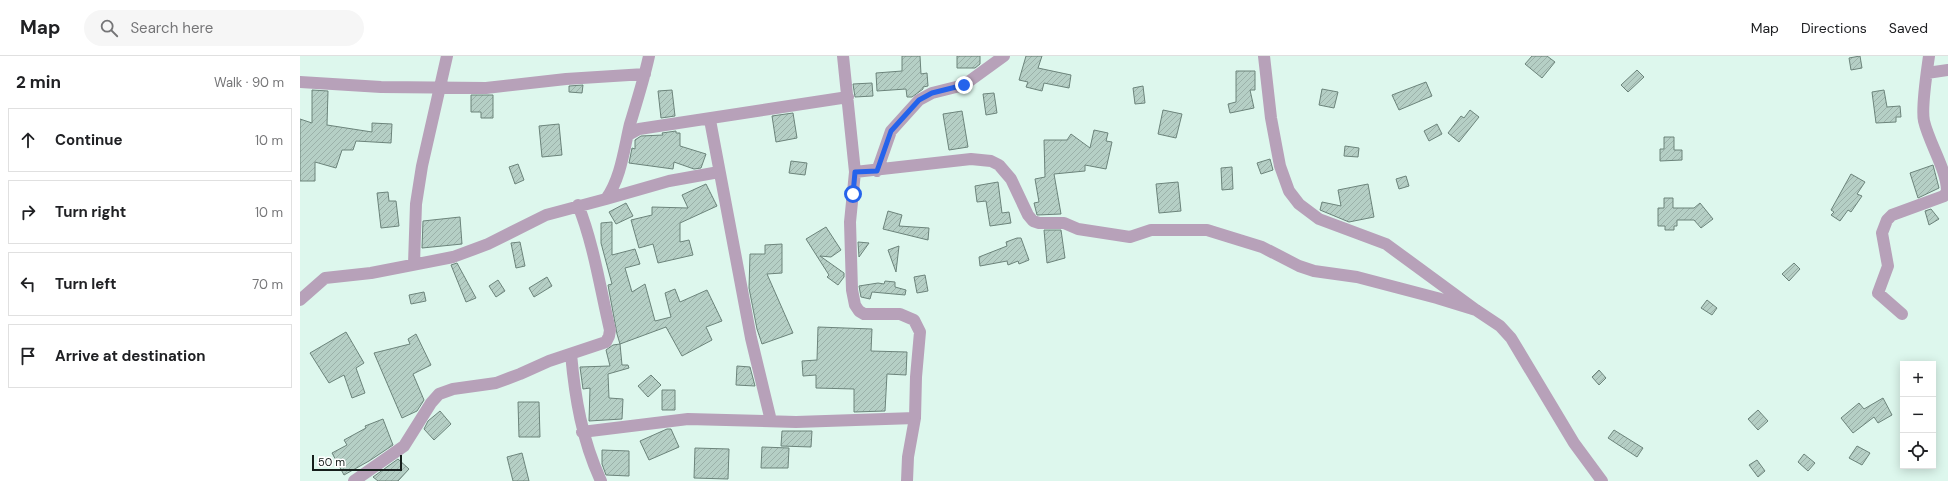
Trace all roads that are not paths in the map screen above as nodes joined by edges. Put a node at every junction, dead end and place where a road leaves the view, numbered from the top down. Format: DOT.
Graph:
graph roads {
  1 [pos="447,56"];
  2 [pos="649,56"];
  3 [pos="843,56"];
  4 [pos="1004,56"];
  5 [pos="1264,56"];
  6 [pos="1928,56"];
  7 [pos="1948,70"];
  8 [pos="1927,73"];
  9 [pos="645,74"];
  10 [pos="300,82"];
  11 [pos="438,89"];
  12 [pos="848,97"];
  13 [pos="710,120"];
  14 [pos="628,135"];
  15 [pos="877,171"];
  16 [pos="719,172"];
  17 [pos="855,172"];
  18 [pos="606,199"];
  19 [pos="578,206"];
  20 [pos="414,264"];
  21 [pos="300,300"];
  22 [pos="1476,310"];
  23 [pos="1902,314"];
  24 [pos="571,354"];
  25 [pos="915,418"];
  26 [pos="771,421"];
  27 [pos="582,432"];
  28 [pos="354,481"];
  29 [pos="601,481"];
  30 [pos="907,481"];
  31 [pos="1602,481"];
  1 -- 11 [label="street"];
  2 -- 9 [label="street"];
  3 -- 12 [label="street"];
  4 -- 15 [label="street"];
  5 -- 22 [label="street"];
  6 -- 8 [label="street"];
  7 -- 8 [label="street"];
  8 -- 23 [label="street"];
  9 -- 11 [label="street"];
  9 -- 14 [label="street"];
  10 -- 11 [label="street"];
  11 -- 20 [label="street"];
  12 -- 13 [label="street"];
  12 -- 17 [label="street"];
  13 -- 14 [label="street"];
  13 -- 16 [label="street"];
  14 -- 18 [label="street"];
  15 -- 17 [label="street"];
  15 -- 22 [label="street"];
  16 -- 18 [label="street"];
  16 -- 26 [label="street"];
  17 -- 25 [label="street"];
  18 -- 19 [label="street"];
  19 -- 20 [label="street"];
  19 -- 24 [label="street"];
  20 -- 21 [label="street"];
  22 -- 31 [label="street"];
  24 -- 27 [label="street"];
  24 -- 28 [label="street"];
  25 -- 26 [label="street"];
  25 -- 30 [label="street"];
  26 -- 27 [label="street"];
  27 -- 29 [label="street"];
}
